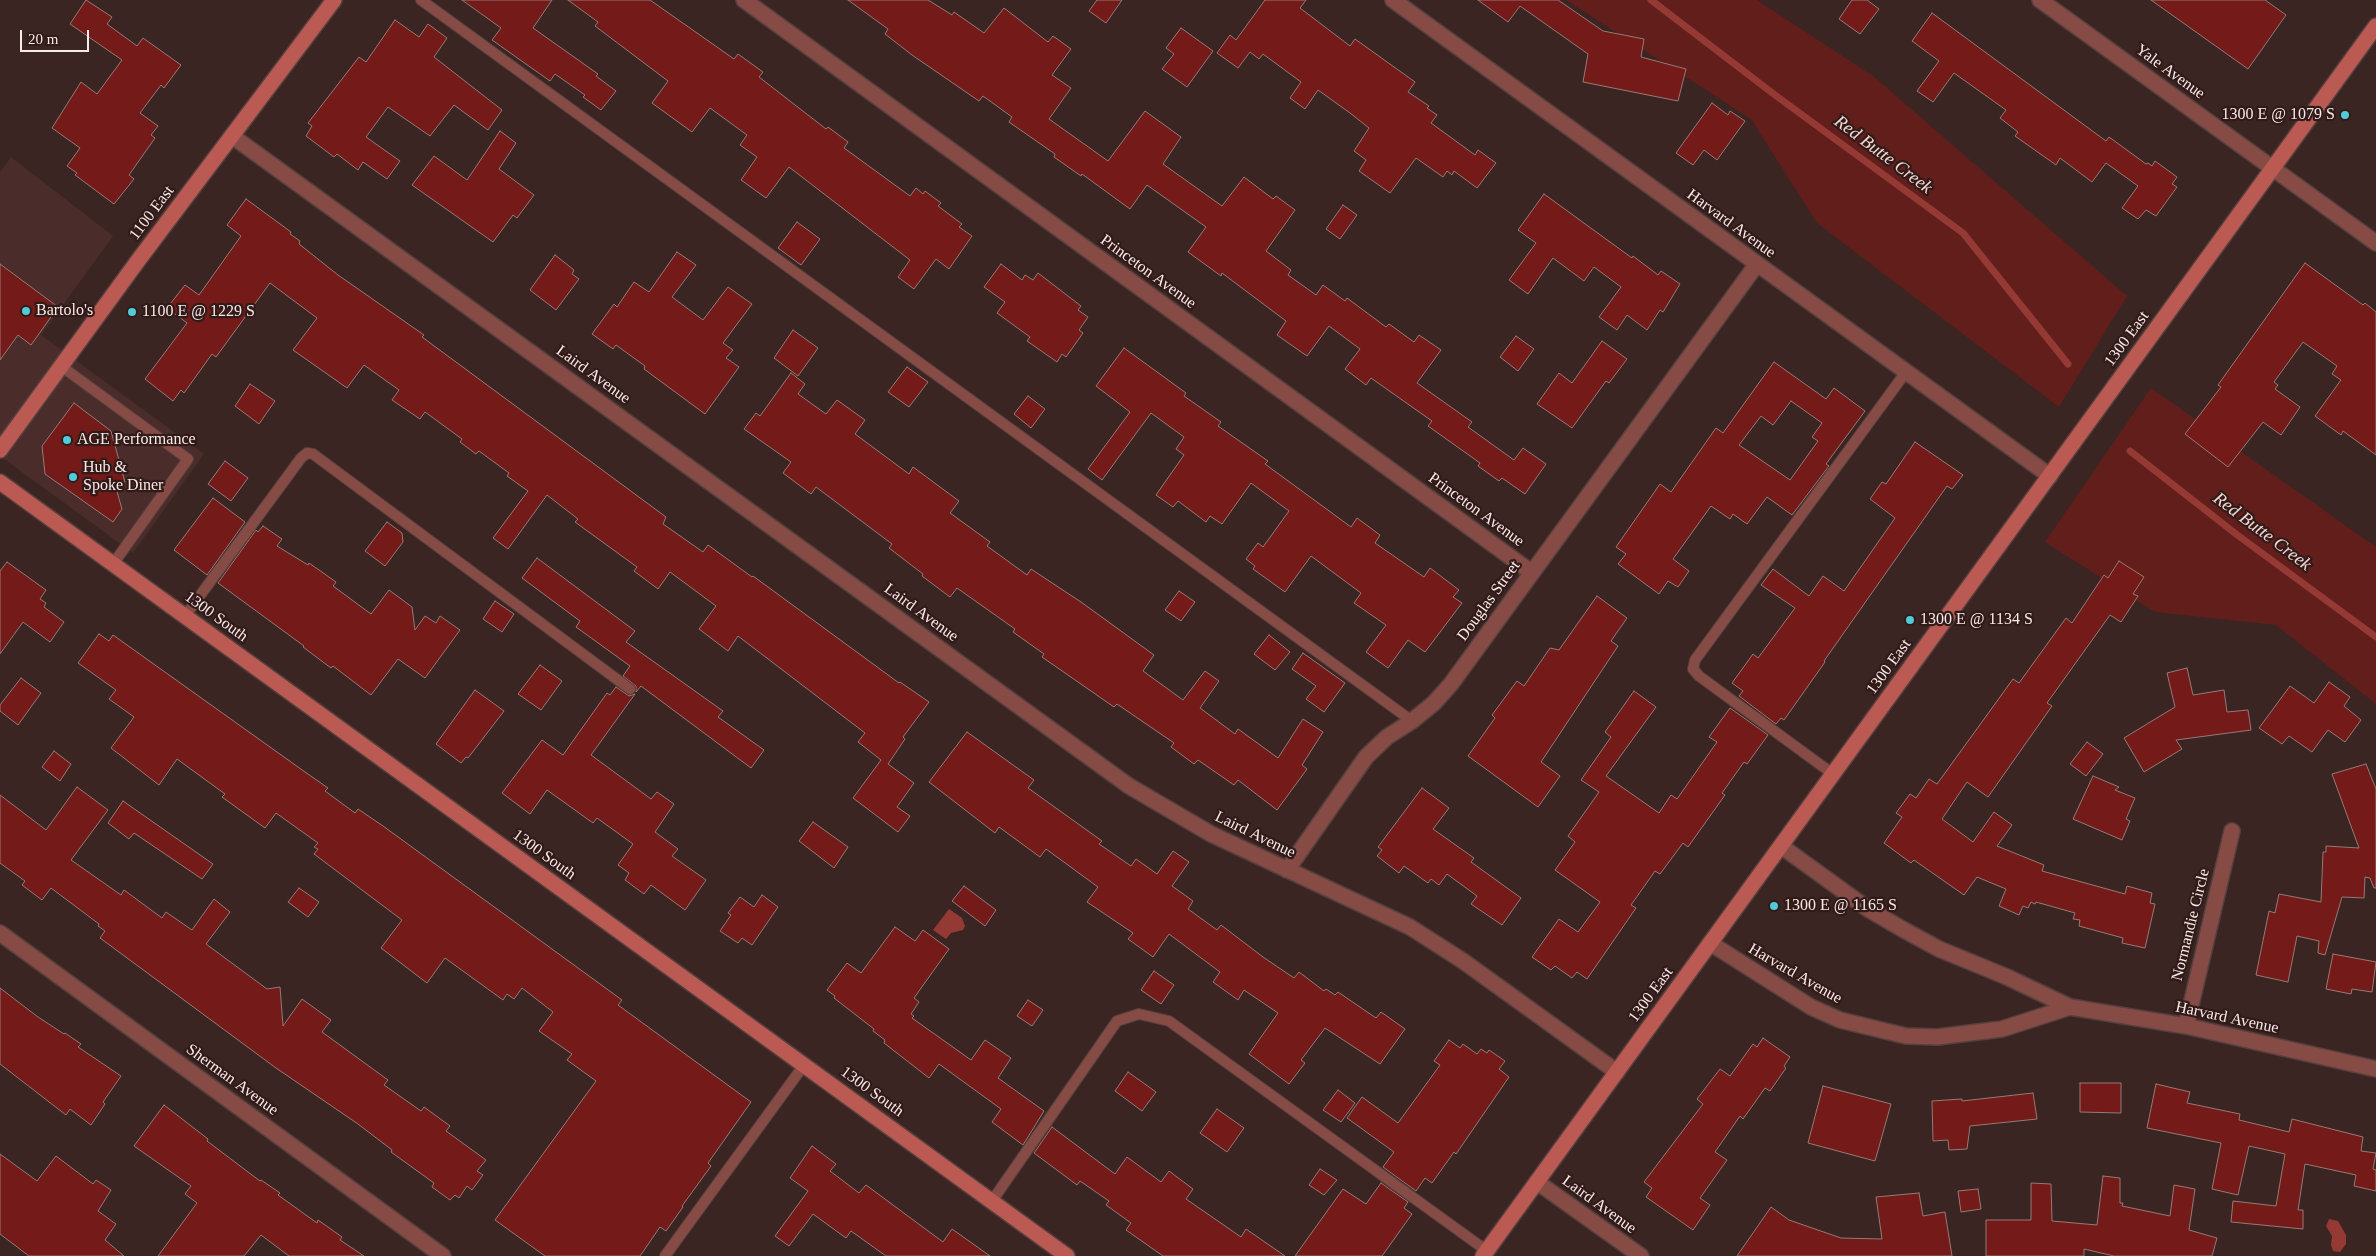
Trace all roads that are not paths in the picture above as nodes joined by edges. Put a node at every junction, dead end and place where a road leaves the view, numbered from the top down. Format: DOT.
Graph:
graph roads {
  1 [pos="334,0"];
  2 [pos="421,0"];
  3 [pos="744,0"];
  4 [pos="1392,0"];
  5 [pos="2040,0"];
  6 [pos="2376,26"];
  7 [pos="232,136"];
  8 [pos="2273,168"];
  9 [pos="2376,243"];
  10 [pos="1757,264"];
  11 [pos="61,366"];
  12 [pos="1906,372"];
  13 [pos="0,450"];
  14 [pos="2050,476"];
  15 [pos="0,482"];
  16 [pos="113,564"];
  17 [pos="1532,572"];
  18 [pos="185,616"];
  19 [pos="630,688"];
  20 [pos="1412,722"];
  21 [pos="1833,774"];
  22 [pos="2232,831"];
  23 [pos="1780,846"];
  24 [pos="1286,870"];
  25 [pos="0,933"];
  26 [pos="1710,943"];
  27 [pos="2070,1007"];
  28 [pos="2186,1026"];
  29 [pos="804,1065"];
  30 [pos="2376,1069"];
  31 [pos="1617,1072"];
  32 [pos="1537,1182"];
  33 [pos="992,1202"];
  34 [pos="1485,1253"];
  35 [pos="443,1256"];
  36 [pos="665,1256"];
  37 [pos="1067,1256"];
  38 [pos="1641,1256"];
  1 -- 7 [label="street, 1100 East"];
  2 -- 20 [label="lane"];
  3 -- 17 [label="street, Princeton Avenue"];
  4 -- 10 [label="street, Harvard Avenue"];
  5 -- 8 [label="street, Yale Avenue"];
  6 -- 8 [label="street, 1300 East"];
  7 -- 11 [label="street, 1100 East"];
  7 -- 24 [label="street, Laird Avenue"];
  8 -- 9 [label="street, Yale Avenue"];
  8 -- 14 [label="street, 1300 East"];
  10 -- 12 [label="street, Harvard Avenue"];
  10 -- 17 [label="street, Douglas Street"];
  11 -- 13 [label="street, 1100 East"];
  11 -- 16 [label="lane"];
  12 -- 14 [label="street, Harvard Avenue"];
  12 -- 21 [label="lane"];
  14 -- 21 [label="street, 1300 East"];
  15 -- 16 [label="street, 1300 South"];
  16 -- 18 [label="street, 1300 South"];
  17 -- 20 [label="street, Douglas Street"];
  18 -- 19 [label="lane"];
  18 -- 29 [label="street, 1300 South"];
  20 -- 24 [label="street, Douglas Street"];
  21 -- 23 [label="street, 1300 East"];
  22 -- 28 [label="street, Normandie Circle"];
  23 -- 26 [label="street, 1300 East"];
  23 -- 27 [label="street, Harvard Avenue"];
  24 -- 31 [label="street, Laird Avenue"];
  25 -- 35 [label="street, Sherman Avenue"];
  26 -- 27 [label="street, Harvard Avenue"];
  26 -- 31 [label="street, 1300 East"];
  27 -- 28 [label="street, Harvard Avenue"];
  28 -- 30 [label="street, Harvard Avenue"];
  29 -- 33 [label="street, 1300 South"];
  29 -- 36 [label="lane"];
  31 -- 32 [label="street, 1300 East"];
  32 -- 34 [label="street, 1300 East"];
  32 -- 38 [label="street, Laird Avenue"];
  33 -- 34 [label="lane"];
  33 -- 37 [label="street, 1300 South"];
}
